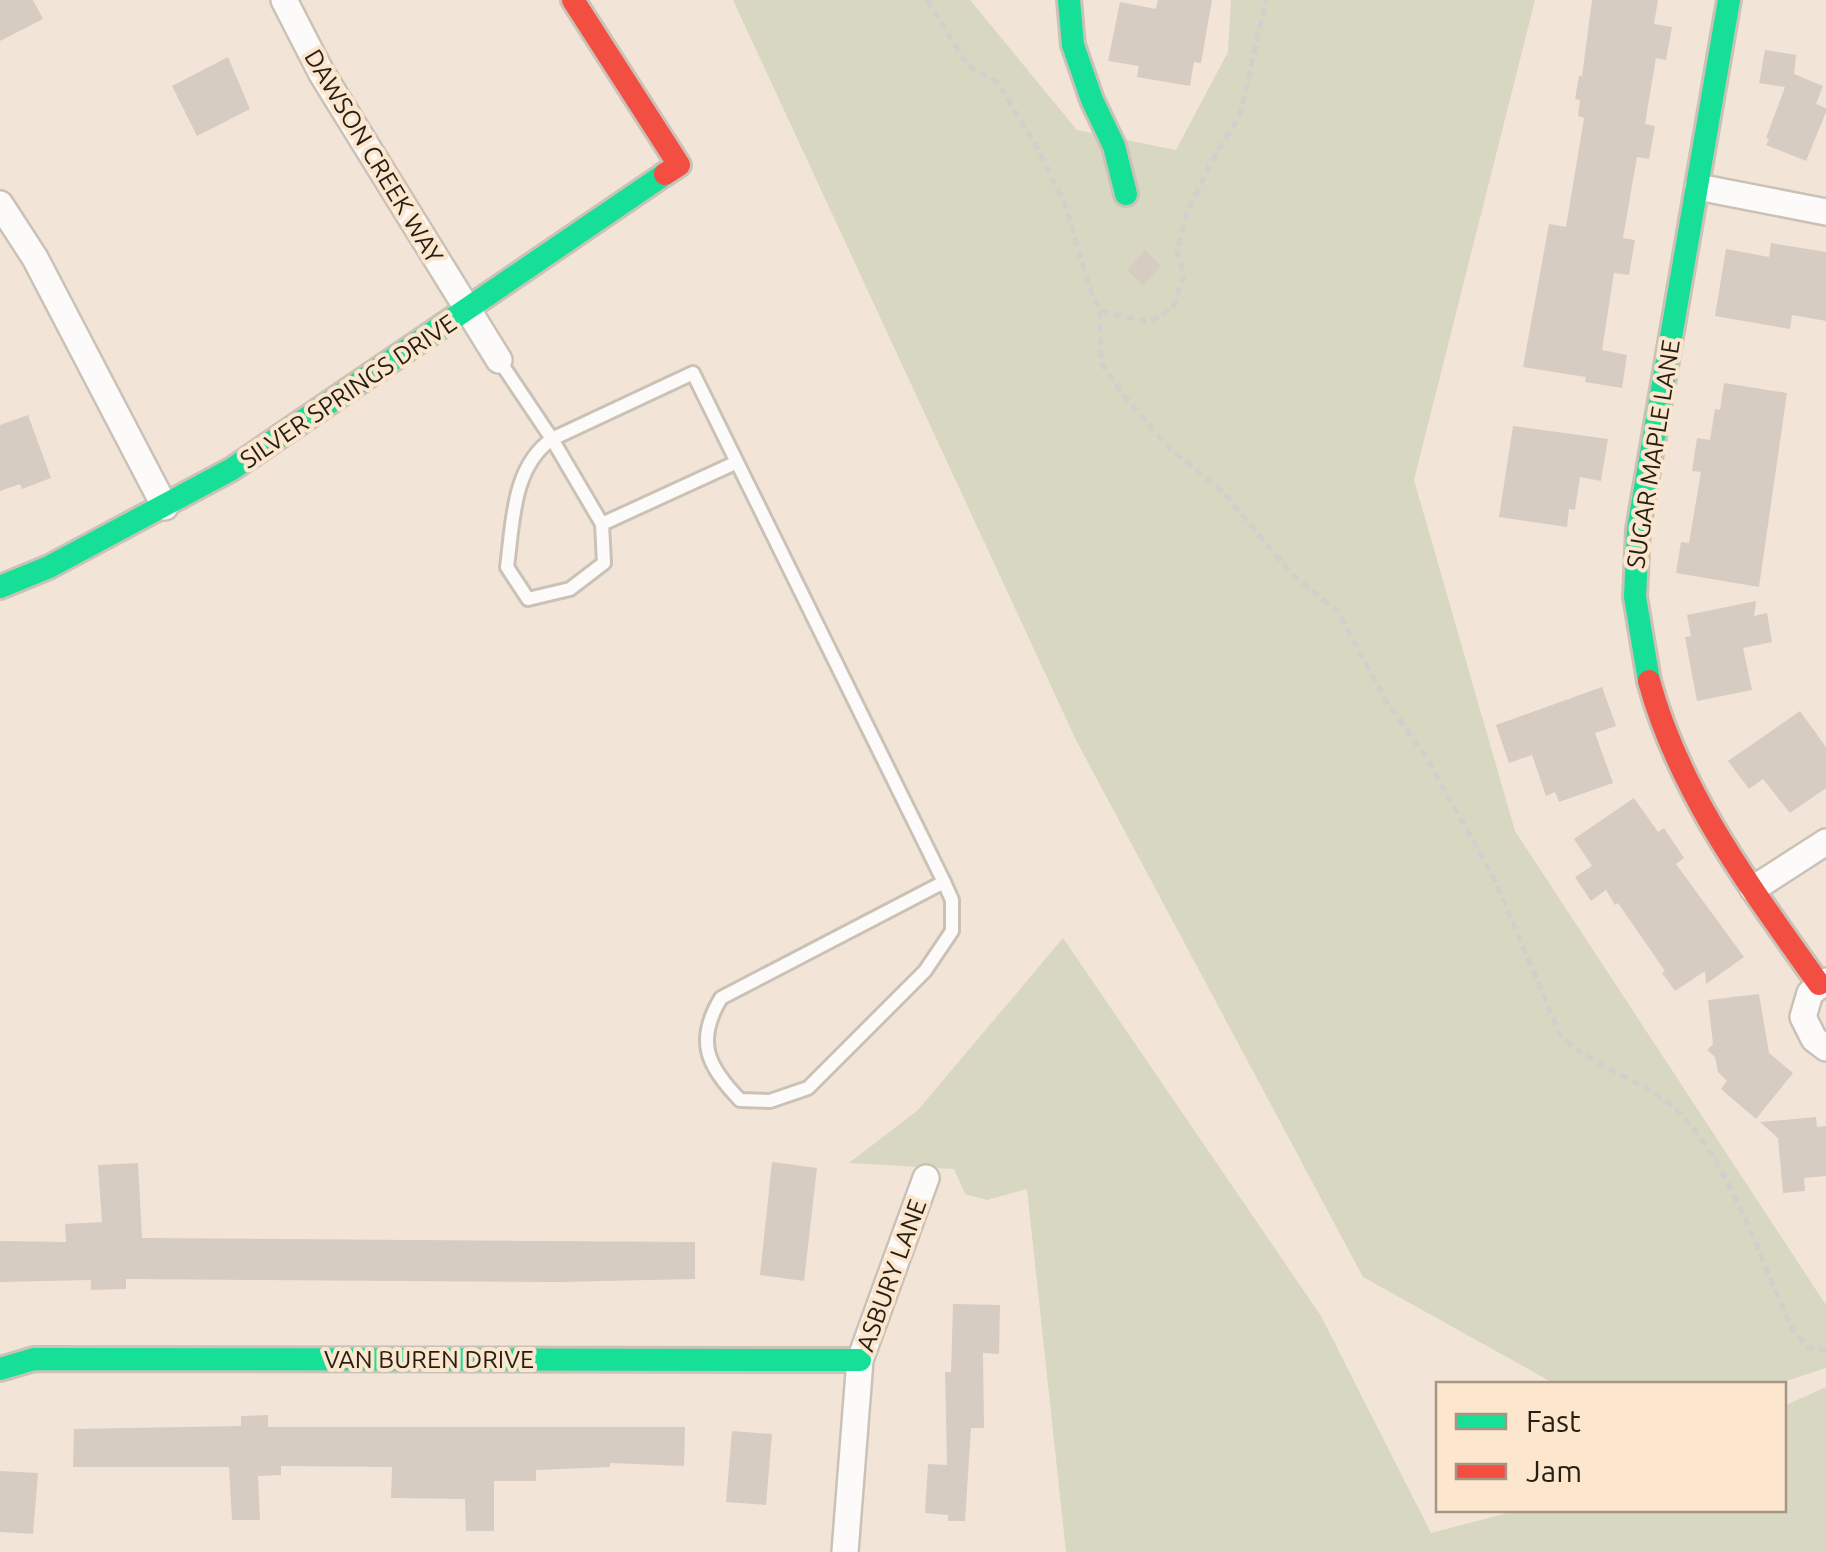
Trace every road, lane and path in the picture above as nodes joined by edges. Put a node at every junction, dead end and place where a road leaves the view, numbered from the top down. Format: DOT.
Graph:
graph roads {
  1 [pos="284,0"];
  2 [pos="573,0"];
  3 [pos="1069,0"];
  4 [pos="1729,0"];
  5 [pos="1698,187"];
  6 [pos="1126,194"];
  7 [pos="0,204"];
  8 [pos="1826,212"];
  9 [pos="468,309"];
  10 [pos="1100,311"];
  11 [pos="499,360"];
  12 [pos="552,439"];
  13 [pos="736,463"];
  14 [pos="165,507"];
  15 [pos="602,524"];
  16 [pos="0,587"];
  17 [pos="1826,842"];
  18 [pos="944,882"];
  19 [pos="1754,889"];
  20 [pos="1822,982"];
  21 [pos="1826,1048"];
  22 [pos="926,1178"];
  23 [pos="1826,1350"];
  24 [pos="860,1360"];
  25 [pos="0,1370"];
  26 [pos="845,1552"];
  1 -- 9 [label="street, DAWSON CREEK WAY"];
  2 -- 9 [label="street, SILVER SPRINGS DRIVE"];
  3 -- 6 [label="street"];
  4 -- 5 [label="street, SUGAR MAPLE LANE"];
  5 -- 8 [label="street"];
  5 -- 19 [label="street, SUGAR MAPLE LANE"];
  7 -- 14 [label="street"];
  9 -- 11 [label="street, DAWSON CREEK WAY"];
  9 -- 14 [label="street, SILVER SPRINGS DRIVE"];
  10 -- 23 [label="path"];
  11 -- 12 [label="lane"];
  12 -- 13 [label="lane"];
  12 -- 15 [label="lane"];
  12 -- 15 [label="lane"];
  13 -- 15 [label="lane"];
  13 -- 18 [label="lane"];
  14 -- 16 [label="street, SILVER SPRINGS DRIVE"];
  17 -- 19 [label="street"];
  18 -- 18 [label="lane"];
  19 -- 20 [label="street, SUGAR MAPLE LANE"];
  20 -- 21 [label="street, SUGAR MAPLE LANE"];
  22 -- 24 [label="street, ASBURY LANE"];
  24 -- 25 [label="street, VAN BUREN DRIVE"];
  24 -- 26 [label="street, ASBURY LANE"];
}
